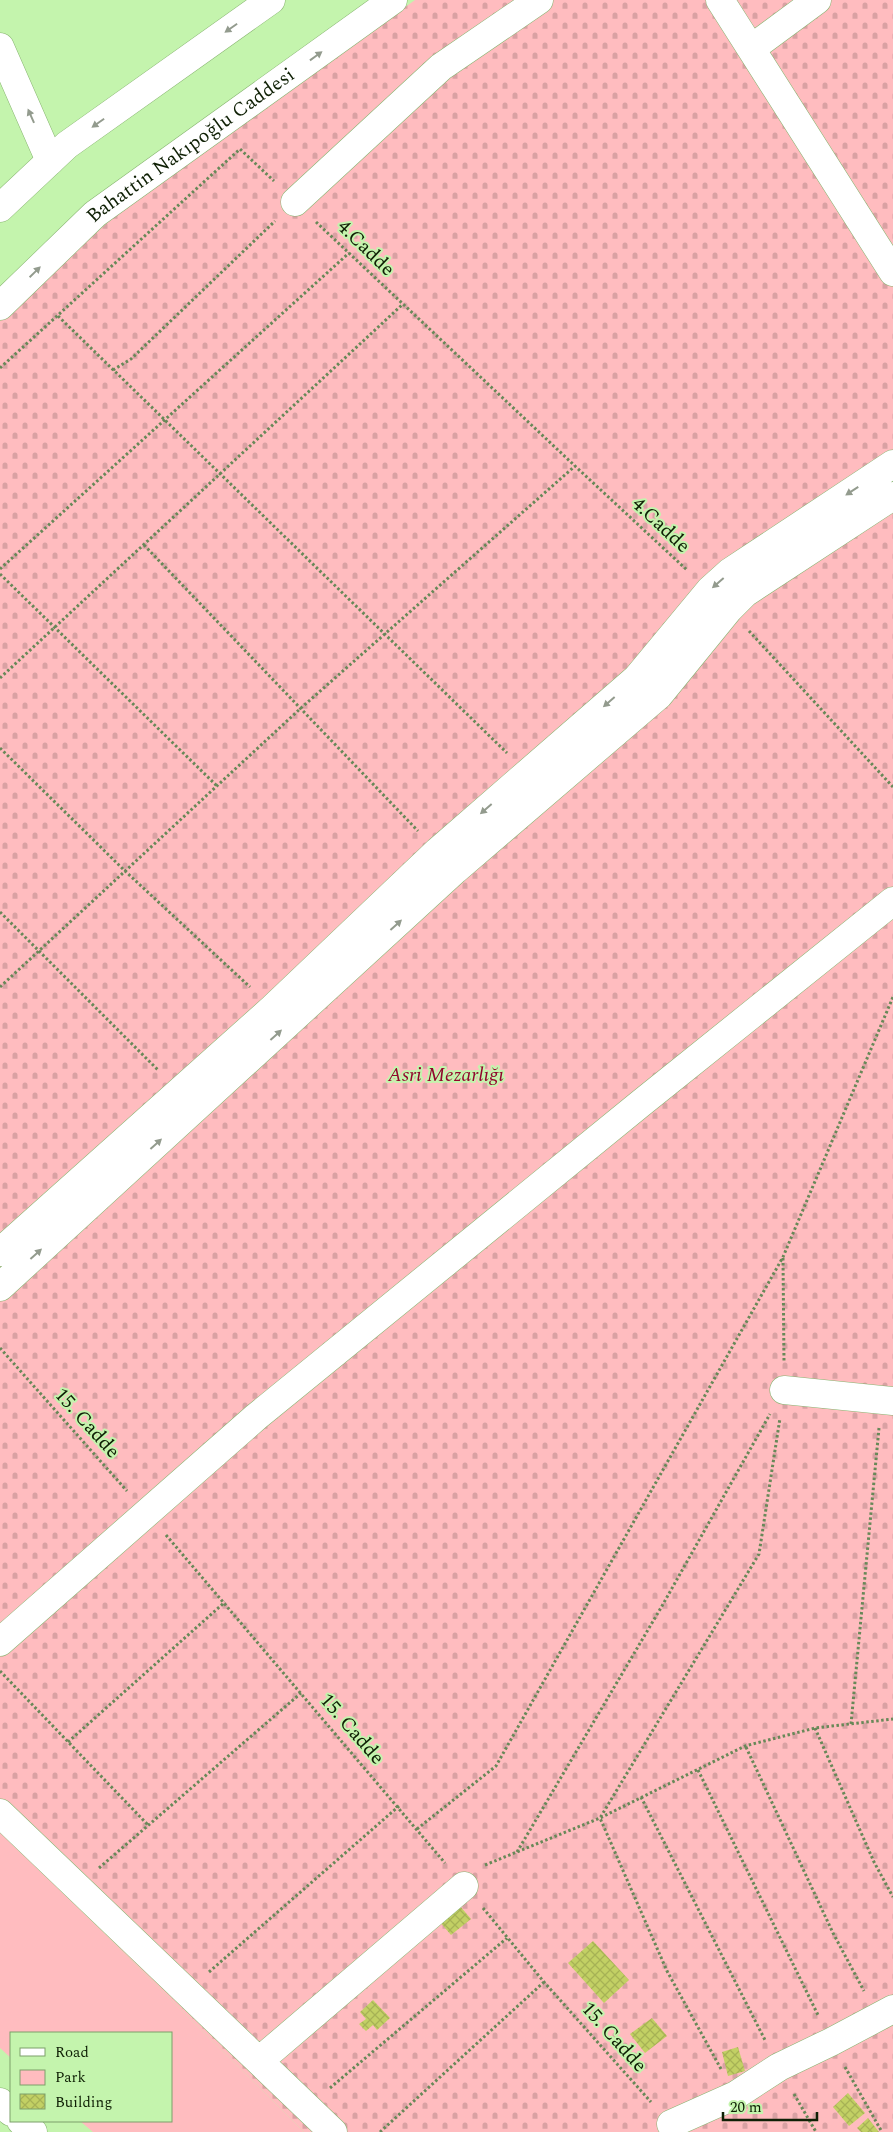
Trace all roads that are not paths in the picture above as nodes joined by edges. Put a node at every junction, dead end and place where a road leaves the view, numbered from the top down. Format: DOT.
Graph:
graph roads {
  1 [pos="270,0"];
  2 [pos="393,0"];
  3 [pos="539,0"];
  4 [pos="720,0"];
  5 [pos="817,0"];
  6 [pos="0,47"];
  7 [pos="752,48"];
  8 [pos="50,160"];
  9 [pos="296,202"];
  10 [pos="0,208"];
  11 [pos="893,272"];
  12 [pos="0,306"];
  13 [pos="893,464"];
  14 [pos="893,496"];
  15 [pos="719,600"];
  16 [pos="893,901"];
  17 [pos="0,1252"];
  18 [pos="0,1287"];
  19 [pos="784,1390"];
  20 [pos="887,1400"];
  21 [pos="0,1642"];
  22 [pos="0,1813"];
  23 [pos="460,1881"];
  24 [pos="886,2013"];
  25 [pos="259,2061"];
  26 [pos="0,2102"];
  27 [pos="10,2111"];
  28 [pos="22,2122"];
  29 [pos="671,2124"];
  30 [pos="33,2132"];
  31 [pos="333,2132"];
  1 -- 8 [label="main road, one-way"];
  12 -- 2 [label="main road, Bahattin Nakıpoğlu Caddesi, one-way"];
  3 -- 9 [label="main road"];
  4 -- 7 [label="main road"];
  5 -- 7 [label="main road"];
  8 -- 6 [label="main road, one-way"];
  7 -- 11 [label="main road"];
  8 -- 10 [label="main road"];
  13 -- 15 [label="main road, one-way"];
  14 -- 15 [label="main road"];
  15 -- 17 [label="main road, one-way"];
  18 -- 15 [label="main road, one-way"];
  16 -- 21 [label="main road"];
  19 -- 20 [label="main road"];
  22 -- 25 [label="main road"];
  23 -- 25 [label="main road"];
  24 -- 29 [label="main road"];
  25 -- 31 [label="main road"];
  26 -- 27 [label="main road"];
  28 -- 30 [label="main road"];
}
